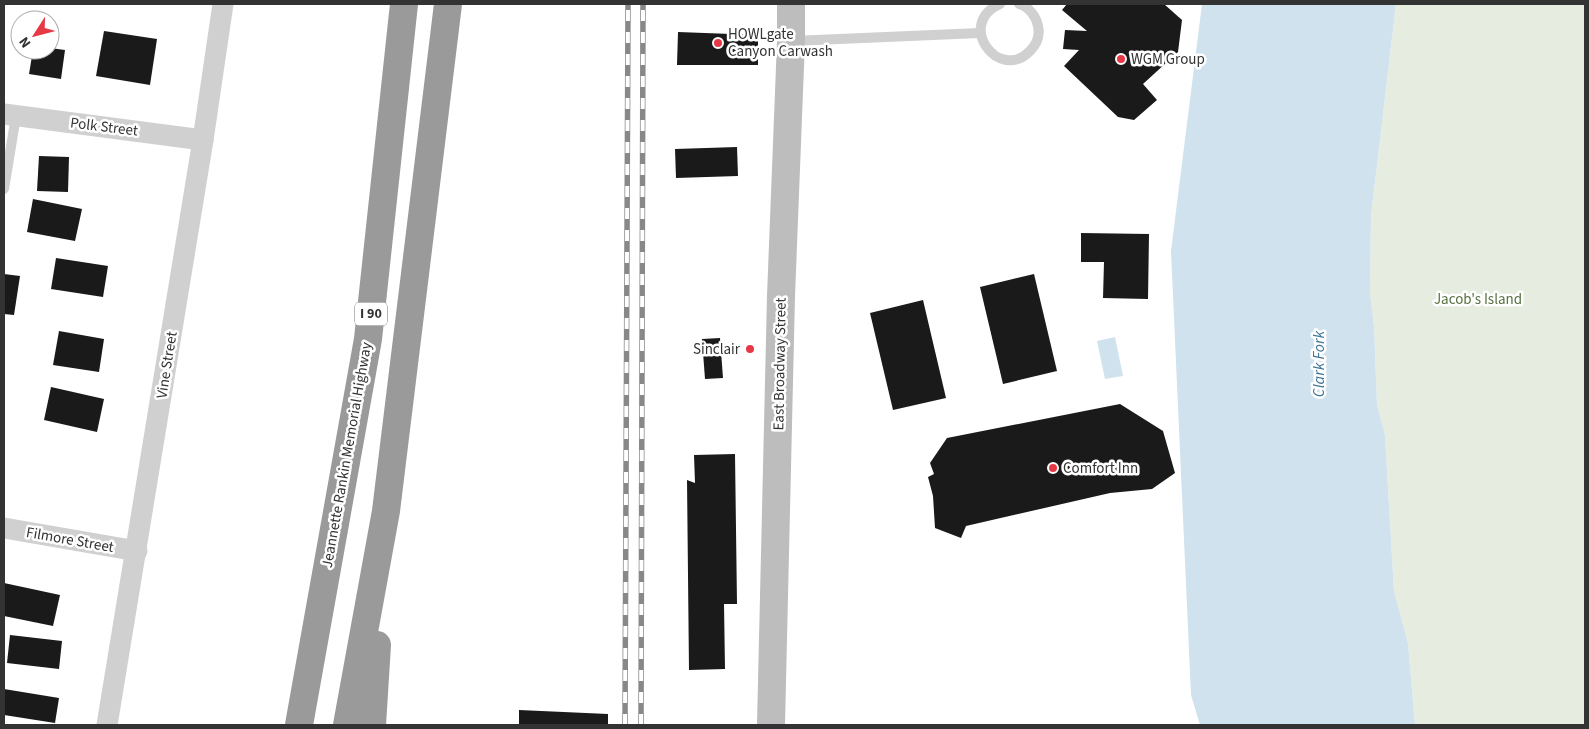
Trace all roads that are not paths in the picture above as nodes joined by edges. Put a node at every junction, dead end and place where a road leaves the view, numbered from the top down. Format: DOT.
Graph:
graph roads {
  1 [pos="223,4"];
  2 [pos="404,4"];
  3 [pos="448,4"];
  4 [pos="792,4"];
  5 [pos="1000,4"];
  6 [pos="1019,4"];
  7 [pos="980,33"];
  8 [pos="792,41"];
  9 [pos="10,115"];
  10 [pos="203,140"];
  11 [pos="4,189"];
  12 [pos="386,511"];
  13 [pos="4,528"];
  14 [pos="137,551"];
  15 [pos="317,622"];
  16 [pos="107,725"];
  17 [pos="289,725"];
  18 [pos="300,725"];
  19 [pos="347,725"];
  20 [pos="372,725"];
  21 [pos="771,725"];
  1 -- 10 [label="street, Vine Street"];
  2 -- 15 [label="highway, Jeannette Rankin Memorial Highway / I 90"];
  3 -- 12 [label="highway, I 90"];
  4 -- 8 [label="main road, East Broadway Street"];
  5 -- 7 [label="lane"];
  6 -- 7 [label="lane"];
  7 -- 8 [label="lane"];
  8 -- 21 [label="main road, East Broadway Street"];
  9 -- 10 [label="street, Polk Street"];
  9 -- 11 [label="lane"];
  10 -- 14 [label="street, Vine Street"];
  12 -- 19 [label="highway, I 90"];
  12 -- 20 [label="highway"];
  13 -- 14 [label="street, Filmore Street"];
  14 -- 16 [label="street, Vine Street"];
  15 -- 17 [label="highway"];
  15 -- 18 [label="highway, Jeannette Rankin Memorial Highway / I 90"];
}
